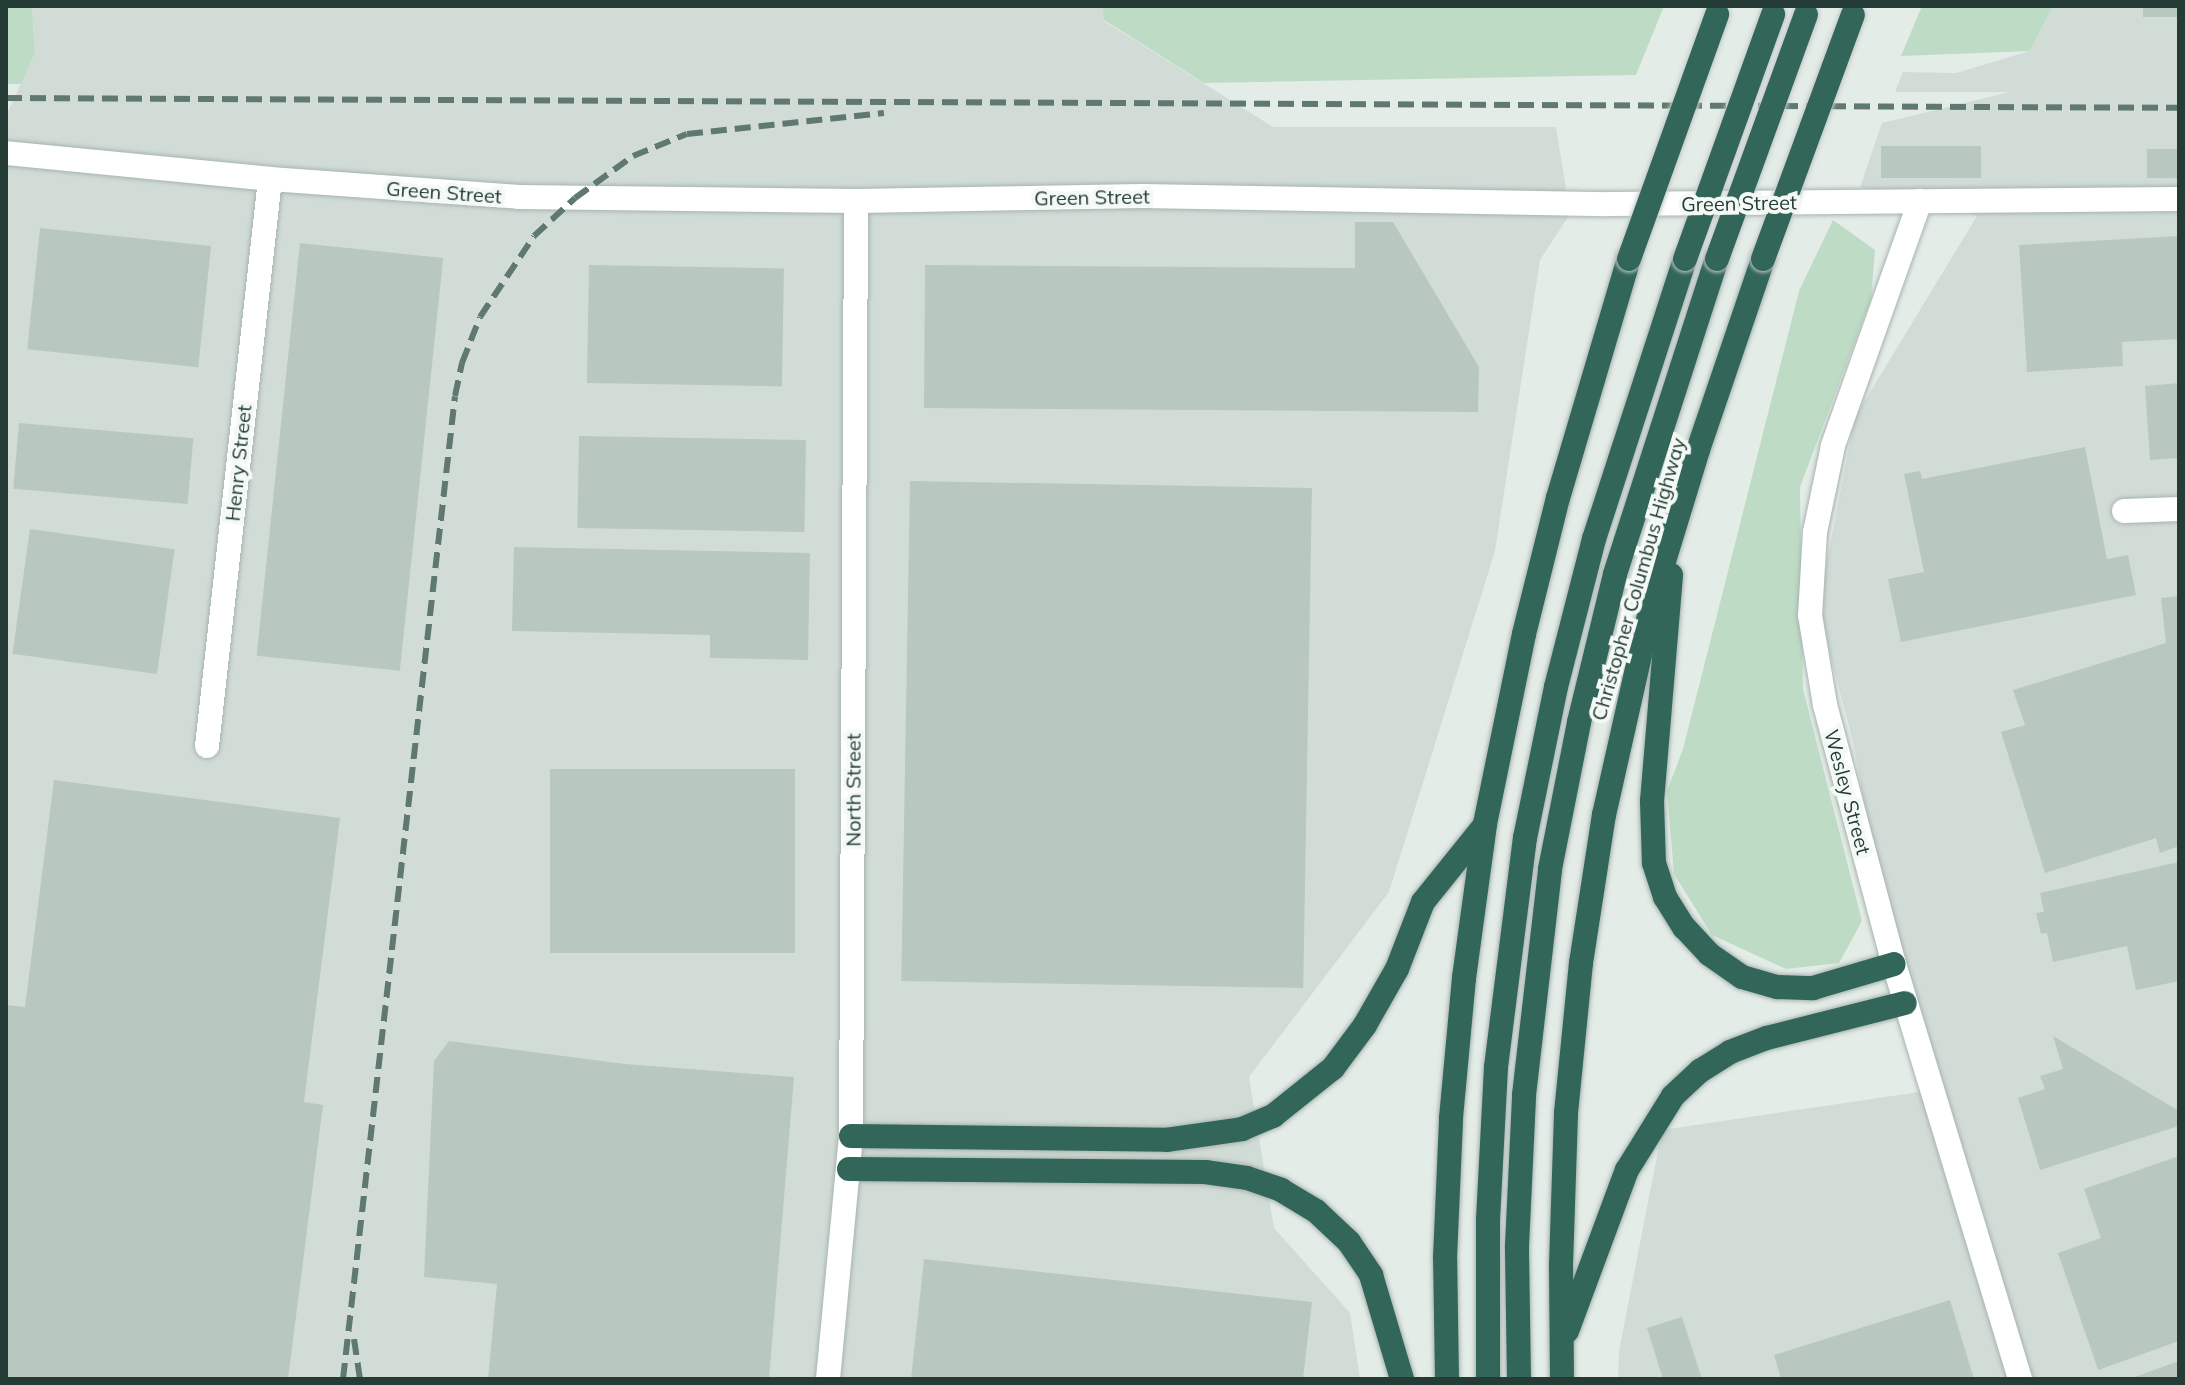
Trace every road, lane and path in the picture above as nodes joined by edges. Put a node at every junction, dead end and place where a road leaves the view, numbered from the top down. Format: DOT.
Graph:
graph roads {
  1 [pos="1718,10"];
  2 [pos="1775,10"];
  3 [pos="1808,10"];
  4 [pos="1855,11"];
  5 [pos="6,153"];
  6 [pos="270,179"];
  7 [pos="2179,199"];
  8 [pos="856,201"];
  9 [pos="1920,201"];
  10 [pos="2179,509"];
  11 [pos="2124,511"];
  12 [pos="1676,520"];
  13 [pos="207,746"];
  14 [pos="1485,824"];
  15 [pos="1894,964"];
  16 [pos="1905,1003"];
  17 [pos="851,1136"];
  18 [pos="849,1169"];
  19 [pos="1561,1345"];
  20 [pos="828,1379"];
  21 [pos="1402,1379"];
  22 [pos="1447,1379"];
  23 [pos="1488,1379"];
  24 [pos="1519,1379"];
  25 [pos="1562,1379"];
  26 [pos="2020,1379"];
  1 -- 14 [label="highway, bridge"];
  2 -- 23 [label="highway, bridge"];
  3 -- 24 [label="highway, Christopher Columbus Highway, bridge"];
  4 -- 12 [label="highway, Christopher Columbus Highway, bridge"];
  5 -- 6 [label="street, Green Street"];
  6 -- 8 [label="street, Green Street"];
  6 -- 13 [label="street, Henry Street"];
  7 -- 9 [label="street, Green Street"];
  8 -- 9 [label="street, Green Street"];
  8 -- 17 [label="street, North Street"];
  9 -- 15 [label="street, Wesley Street"];
  10 -- 11 [label="street"];
  12 -- 15 [label="highway"];
  12 -- 19 [label="highway, Christopher Columbus Highway"];
  14 -- 17 [label="highway"];
  14 -- 22 [label="highway"];
  15 -- 16 [label="street, Wesley Street"];
  16 -- 19 [label="highway"];
  16 -- 26 [label="street, Wesley Street"];
  17 -- 18 [label="street, North Street"];
  18 -- 20 [label="street, North Street"];
  18 -- 21 [label="highway"];
  19 -- 25 [label="highway, Christopher Columbus Highway"];
}
